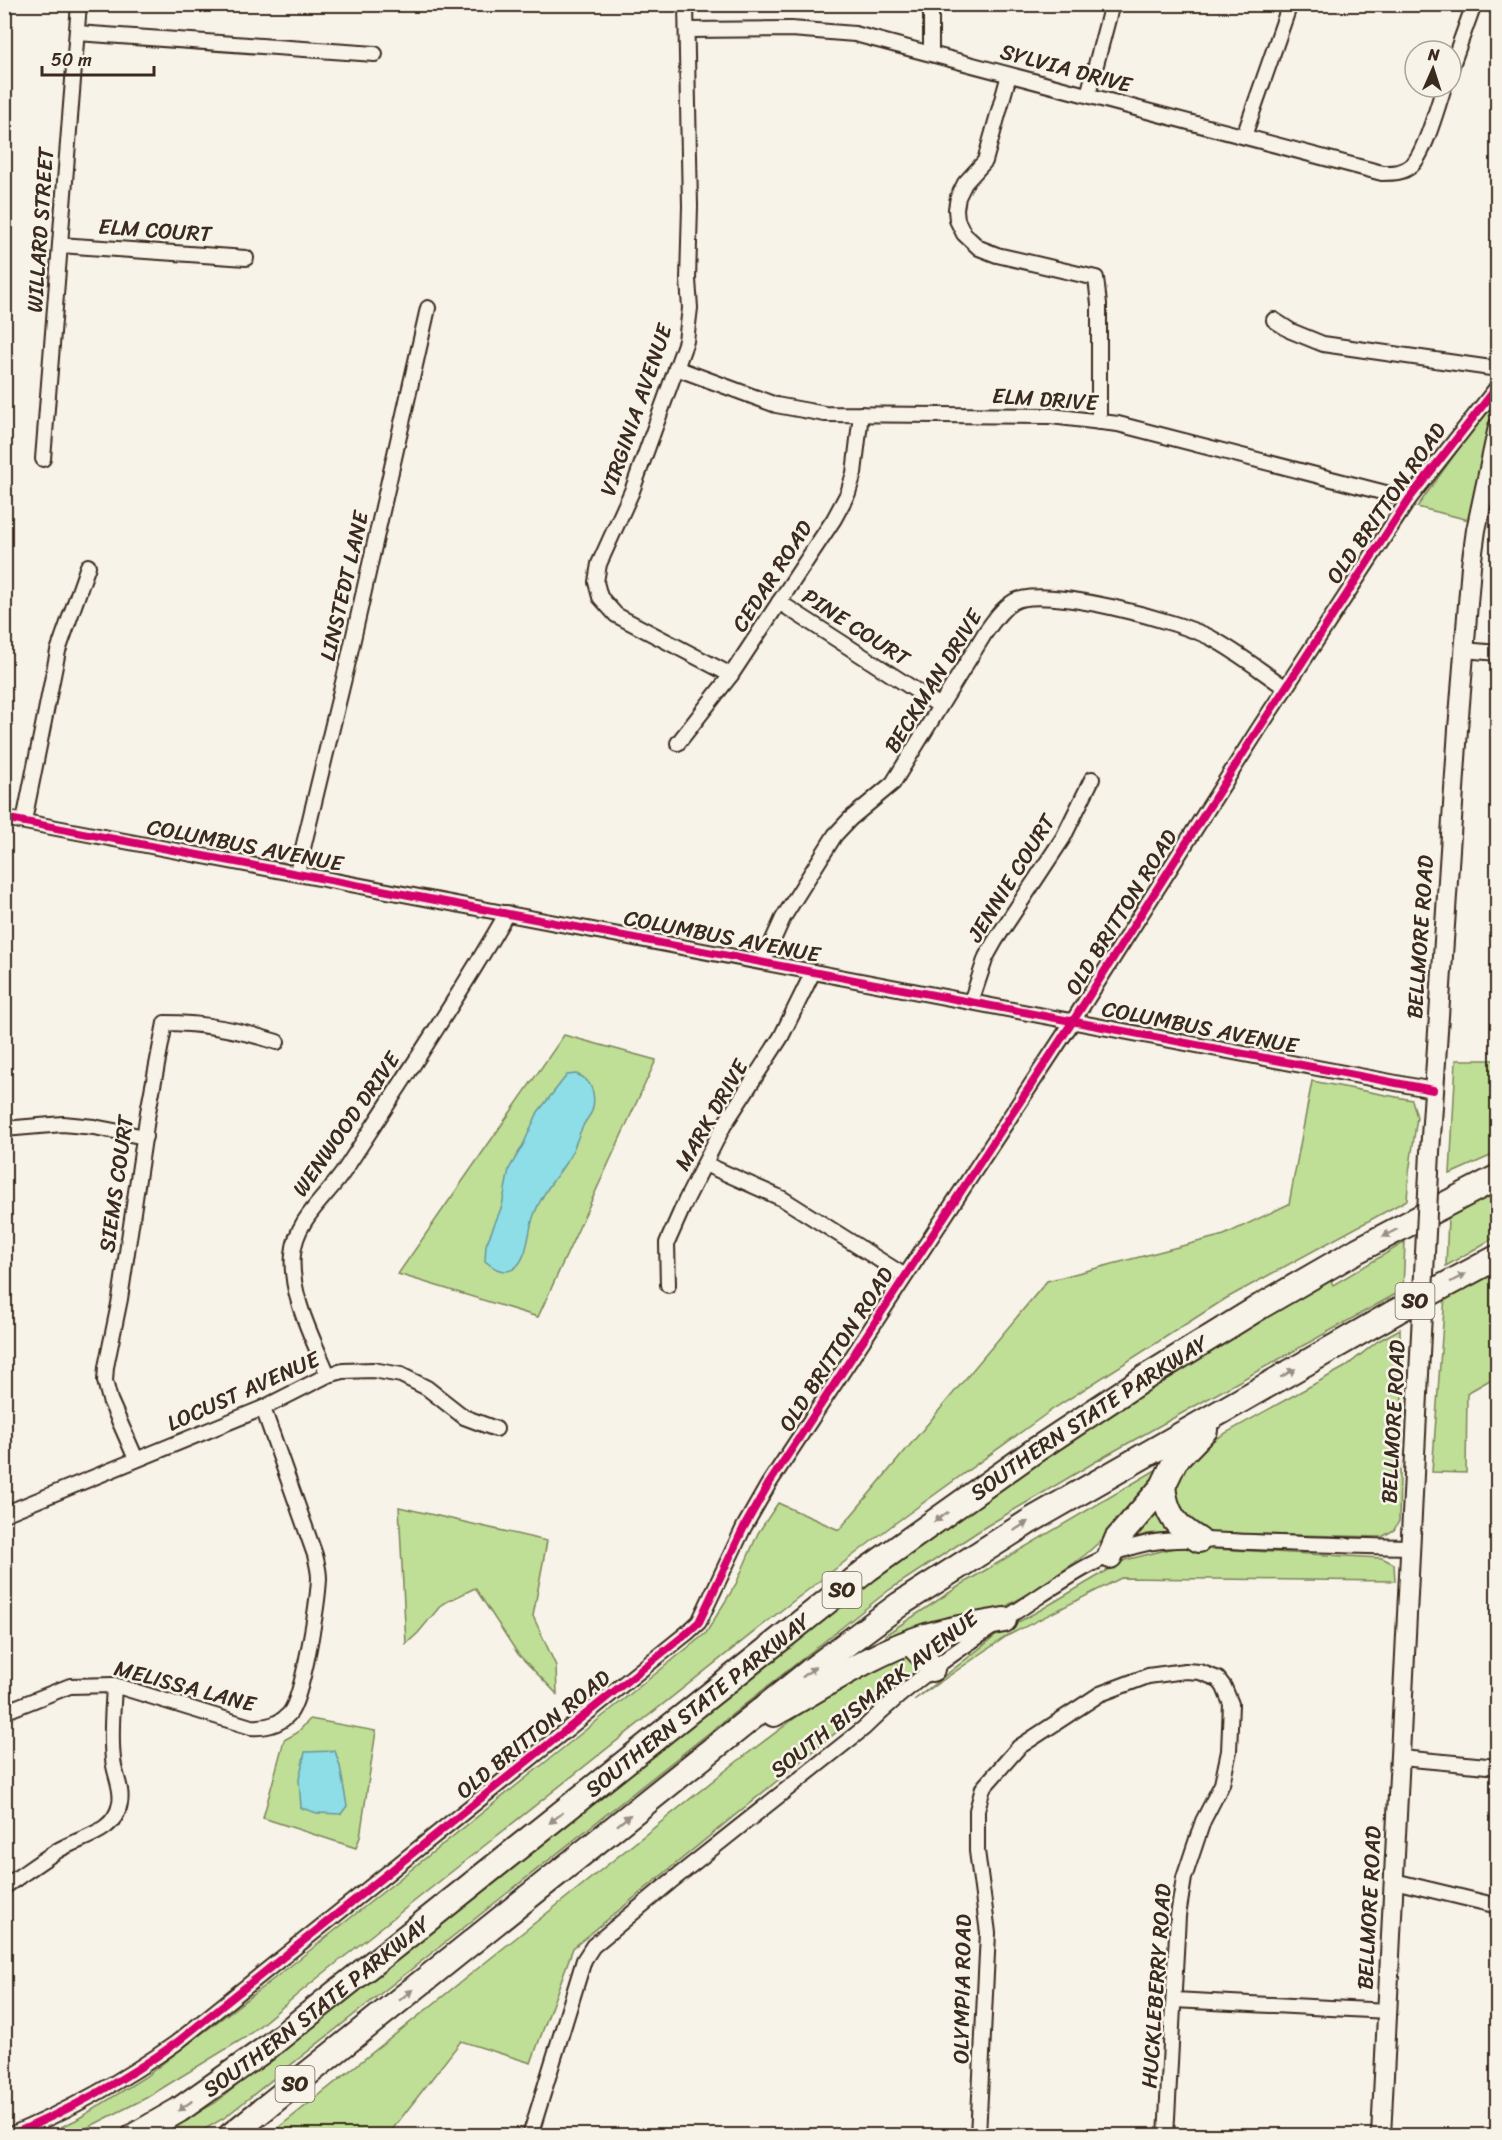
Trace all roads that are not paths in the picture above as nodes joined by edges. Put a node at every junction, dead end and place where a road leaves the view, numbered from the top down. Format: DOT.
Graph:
graph roads {
  1 [pos="79,4"];
  2 [pos="686,4"];
  3 [pos="931,4"];
  4 [pos="1112,4"];
  5 [pos="1290,4"];
  6 [pos="1474,4"];
  7 [pos="1491,4"];
  8 [pos="1497,7"];
  9 [pos="687,30"];
  10 [pos="77,33"];
  11 [pos="1461,39"];
  12 [pos="931,53"];
  13 [pos="375,54"];
  14 [pos="1009,75"];
  15 [pos="1088,95"];
  16 [pos="1440,99"];
  17 [pos="1244,136"];
  18 [pos="60,244"];
  19 [pos="246,258"];
  20 [pos="428,308"];
  21 [pos="1274,320"];
  22 [pos="676,368"];
  23 [pos="1497,369"];
  24 [pos="1497,386"];
  25 [pos="861,414"];
  26 [pos="1099,423"];
  27 [pos="1497,427"];
  28 [pos="43,459"];
  29 [pos="1409,499"];
  30 [pos="88,566"];
  31 [pos="779,602"];
  32 [pos="1464,650"];
  33 [pos="1497,653"];
  34 [pos="731,675"];
  35 [pos="1286,688"];
  36 [pos="940,706"];
  37 [pos="678,742"];
  38 [pos="1092,779"];
  39 [pos="4,818"];
  40 [pos="24,821"];
  41 [pos="297,873"];
  42 [pos="507,913"];
  43 [pos="763,962"];
  44 [pos="813,972"];
  45 [pos="971,1002"];
  46 [pos="1073,1021"];
  47 [pos="277,1042"];
  48 [pos="1433,1090"];
  49 [pos="4,1129"];
  50 [pos="145,1137"];
  51 [pos="705,1164"];
  52 [pos="1497,1178"];
  53 [pos="1497,1257"];
  54 [pos="905,1276"];
  55 [pos="668,1285"];
  56 [pos="328,1375"];
  57 [pos="1243,1399"];
  58 [pos="263,1408"];
  59 [pos="496,1429"];
  60 [pos="136,1460"];
  61 [pos="1163,1486"];
  62 [pos="4,1514"];
  63 [pos="1199,1540"];
  64 [pos="1412,1547"];
  65 [pos="1110,1556"];
  66 [pos="1004,1620"];
  67 [pos="910,1642"];
  68 [pos="932,1670"];
  69 [pos="114,1685"];
  70 [pos="1231,1704"];
  71 [pos="4,1712"];
  72 [pos="714,1748"];
  73 [pos="1401,1758"];
  74 [pos="1497,1767"];
  75 [pos="1395,1881"];
  76 [pos="4,1887"];
  77 [pos="1497,1906"];
  78 [pos="1174,2000"];
  79 [pos="1388,2011"];
  80 [pos="8,2136"];
  81 [pos="134,2136"];
  82 [pos="230,2136"];
  83 [pos="530,2136"];
  84 [pos="978,2136"];
  85 [pos="1166,2136"];
  86 [pos="1381,2136"];
  1 -- 10 [label="street, WILLARD STREET"];
  2 -- 9 [label="street, VIRGINIA AVENUE"];
  3 -- 12 [label="street"];
  4 -- 15 [label="street"];
  5 -- 17 [label="street"];
  6 -- 11 [label="street"];
  7 -- 8 [label="street"];
  9 -- 12 [label="street, SYLVIA DRIVE"];
  9 -- 22 [label="street, VIRGINIA AVENUE"];
  10 -- 13 [label="street"];
  10 -- 18 [label="street, WILLARD STREET"];
  12 -- 14 [label="street, SYLVIA DRIVE"];
  14 -- 15 [label="street, SYLVIA DRIVE"];
  14 -- 26 [label="street"];
  15 -- 17 [label="street, SYLVIA DRIVE"];
  16 -- 17 [label="street, SYLVIA DRIVE"];
  18 -- 19 [label="street, ELM COURT"];
  18 -- 28 [label="street, WILLARD STREET"];
  20 -- 41 [label="street, LINSTEDT LANE"];
  21 -- 23 [label="street"];
  22 -- 25 [label="street, ELM DRIVE"];
  22 -- 34 [label="street, VIRGINIA AVENUE"];
  24 -- 29 [label="street, OLD BRITTON ROAD"];
  25 -- 26 [label="street, ELM DRIVE"];
  25 -- 31 [label="street, CEDAR ROAD"];
  26 -- 29 [label="street, ELM DRIVE"];
  27 -- 32 [label="main road, BELLMORE ROAD"];
  29 -- 35 [label="street, OLD BRITTON ROAD"];
  30 -- 40 [label="street"];
  31 -- 34 [label="street, CEDAR ROAD"];
  31 -- 36 [label="street, PINE COURT"];
  32 -- 33 [label="street"];
  32 -- 48 [label="main road, BELLMORE ROAD"];
  34 -- 37 [label="street, CEDAR ROAD"];
  35 -- 36 [label="street, BECKMAN DRIVE"];
  35 -- 46 [label="street, OLD BRITTON ROAD"];
  36 -- 43 [label="street, BECKMAN DRIVE"];
  38 -- 45 [label="street, JENNIE COURT"];
  39 -- 40 [label="street, COLUMBUS AVENUE"];
  40 -- 41 [label="street, COLUMBUS AVENUE"];
  41 -- 42 [label="street, COLUMBUS AVENUE"];
  42 -- 43 [label="street, COLUMBUS AVENUE"];
  42 -- 56 [label="street, WENWOOD DRIVE"];
  43 -- 44 [label="street, COLUMBUS AVENUE"];
  44 -- 45 [label="street, COLUMBUS AVENUE"];
  44 -- 51 [label="street, MARK DRIVE"];
  45 -- 46 [label="street, COLUMBUS AVENUE"];
  46 -- 48 [label="street, COLUMBUS AVENUE"];
  46 -- 54 [label="street, OLD BRITTON ROAD"];
  47 -- 50 [label="street, SIEMS COURT"];
  48 -- 64 [label="main road, BELLMORE ROAD, bridge"];
  49 -- 50 [label="street"];
  50 -- 60 [label="street, SIEMS COURT"];
  51 -- 54 [label="street"];
  51 -- 55 [label="street, MARK DRIVE"];
  52 -- 81 [label="highway, SOUTHERN STATE PARKWAY / SO, one-way"];
  57 -- 53 [label="highway, SOUTHERN STATE PARKWAY / SO, one-way"];
  54 -- 80 [label="street, OLD BRITTON ROAD"];
  56 -- 58 [label="street, LOCUST AVENUE"];
  56 -- 59 [label="street, LOCUST AVENUE"];
  57 -- 61 [label="highway"];
  72 -- 57 [label="highway, SOUTHERN STATE PARKWAY / SO, one-way"];
  58 -- 60 [label="street, LOCUST AVENUE"];
  58 -- 69 [label="street, MELISSA LANE"];
  60 -- 62 [label="street, LOCUST AVENUE"];
  61 -- 63 [label="highway"];
  61 -- 65 [label="highway"];
  63 -- 64 [label="street, SOUTH BISMARK AVENUE"];
  63 -- 65 [label="street, SOUTH BISMARK AVENUE"];
  64 -- 73 [label="main road, BELLMORE ROAD"];
  65 -- 66 [label="street, SOUTH BISMARK AVENUE"];
  66 -- 67 [label="highway"];
  66 -- 68 [label="street, SOUTH BISMARK AVENUE"];
  67 -- 68 [label="highway"];
  67 -- 72 [label="highway"];
  68 -- 83 [label="street, SOUTH BISMARK AVENUE"];
  69 -- 71 [label="street, MELISSA LANE"];
  69 -- 76 [label="street"];
  70 -- 78 [label="street, HUCKLEBERRY ROAD"];
  70 -- 84 [label="street, OLYMPIA ROAD"];
  82 -- 72 [label="highway, SOUTHERN STATE PARKWAY / SO, one-way"];
  73 -- 74 [label="street"];
  73 -- 75 [label="main road, BELLMORE ROAD"];
  75 -- 77 [label="street"];
  75 -- 79 [label="main road, BELLMORE ROAD"];
  78 -- 79 [label="street"];
  78 -- 85 [label="street, HUCKLEBERRY ROAD"];
  79 -- 86 [label="main road, BELLMORE ROAD"];
}
